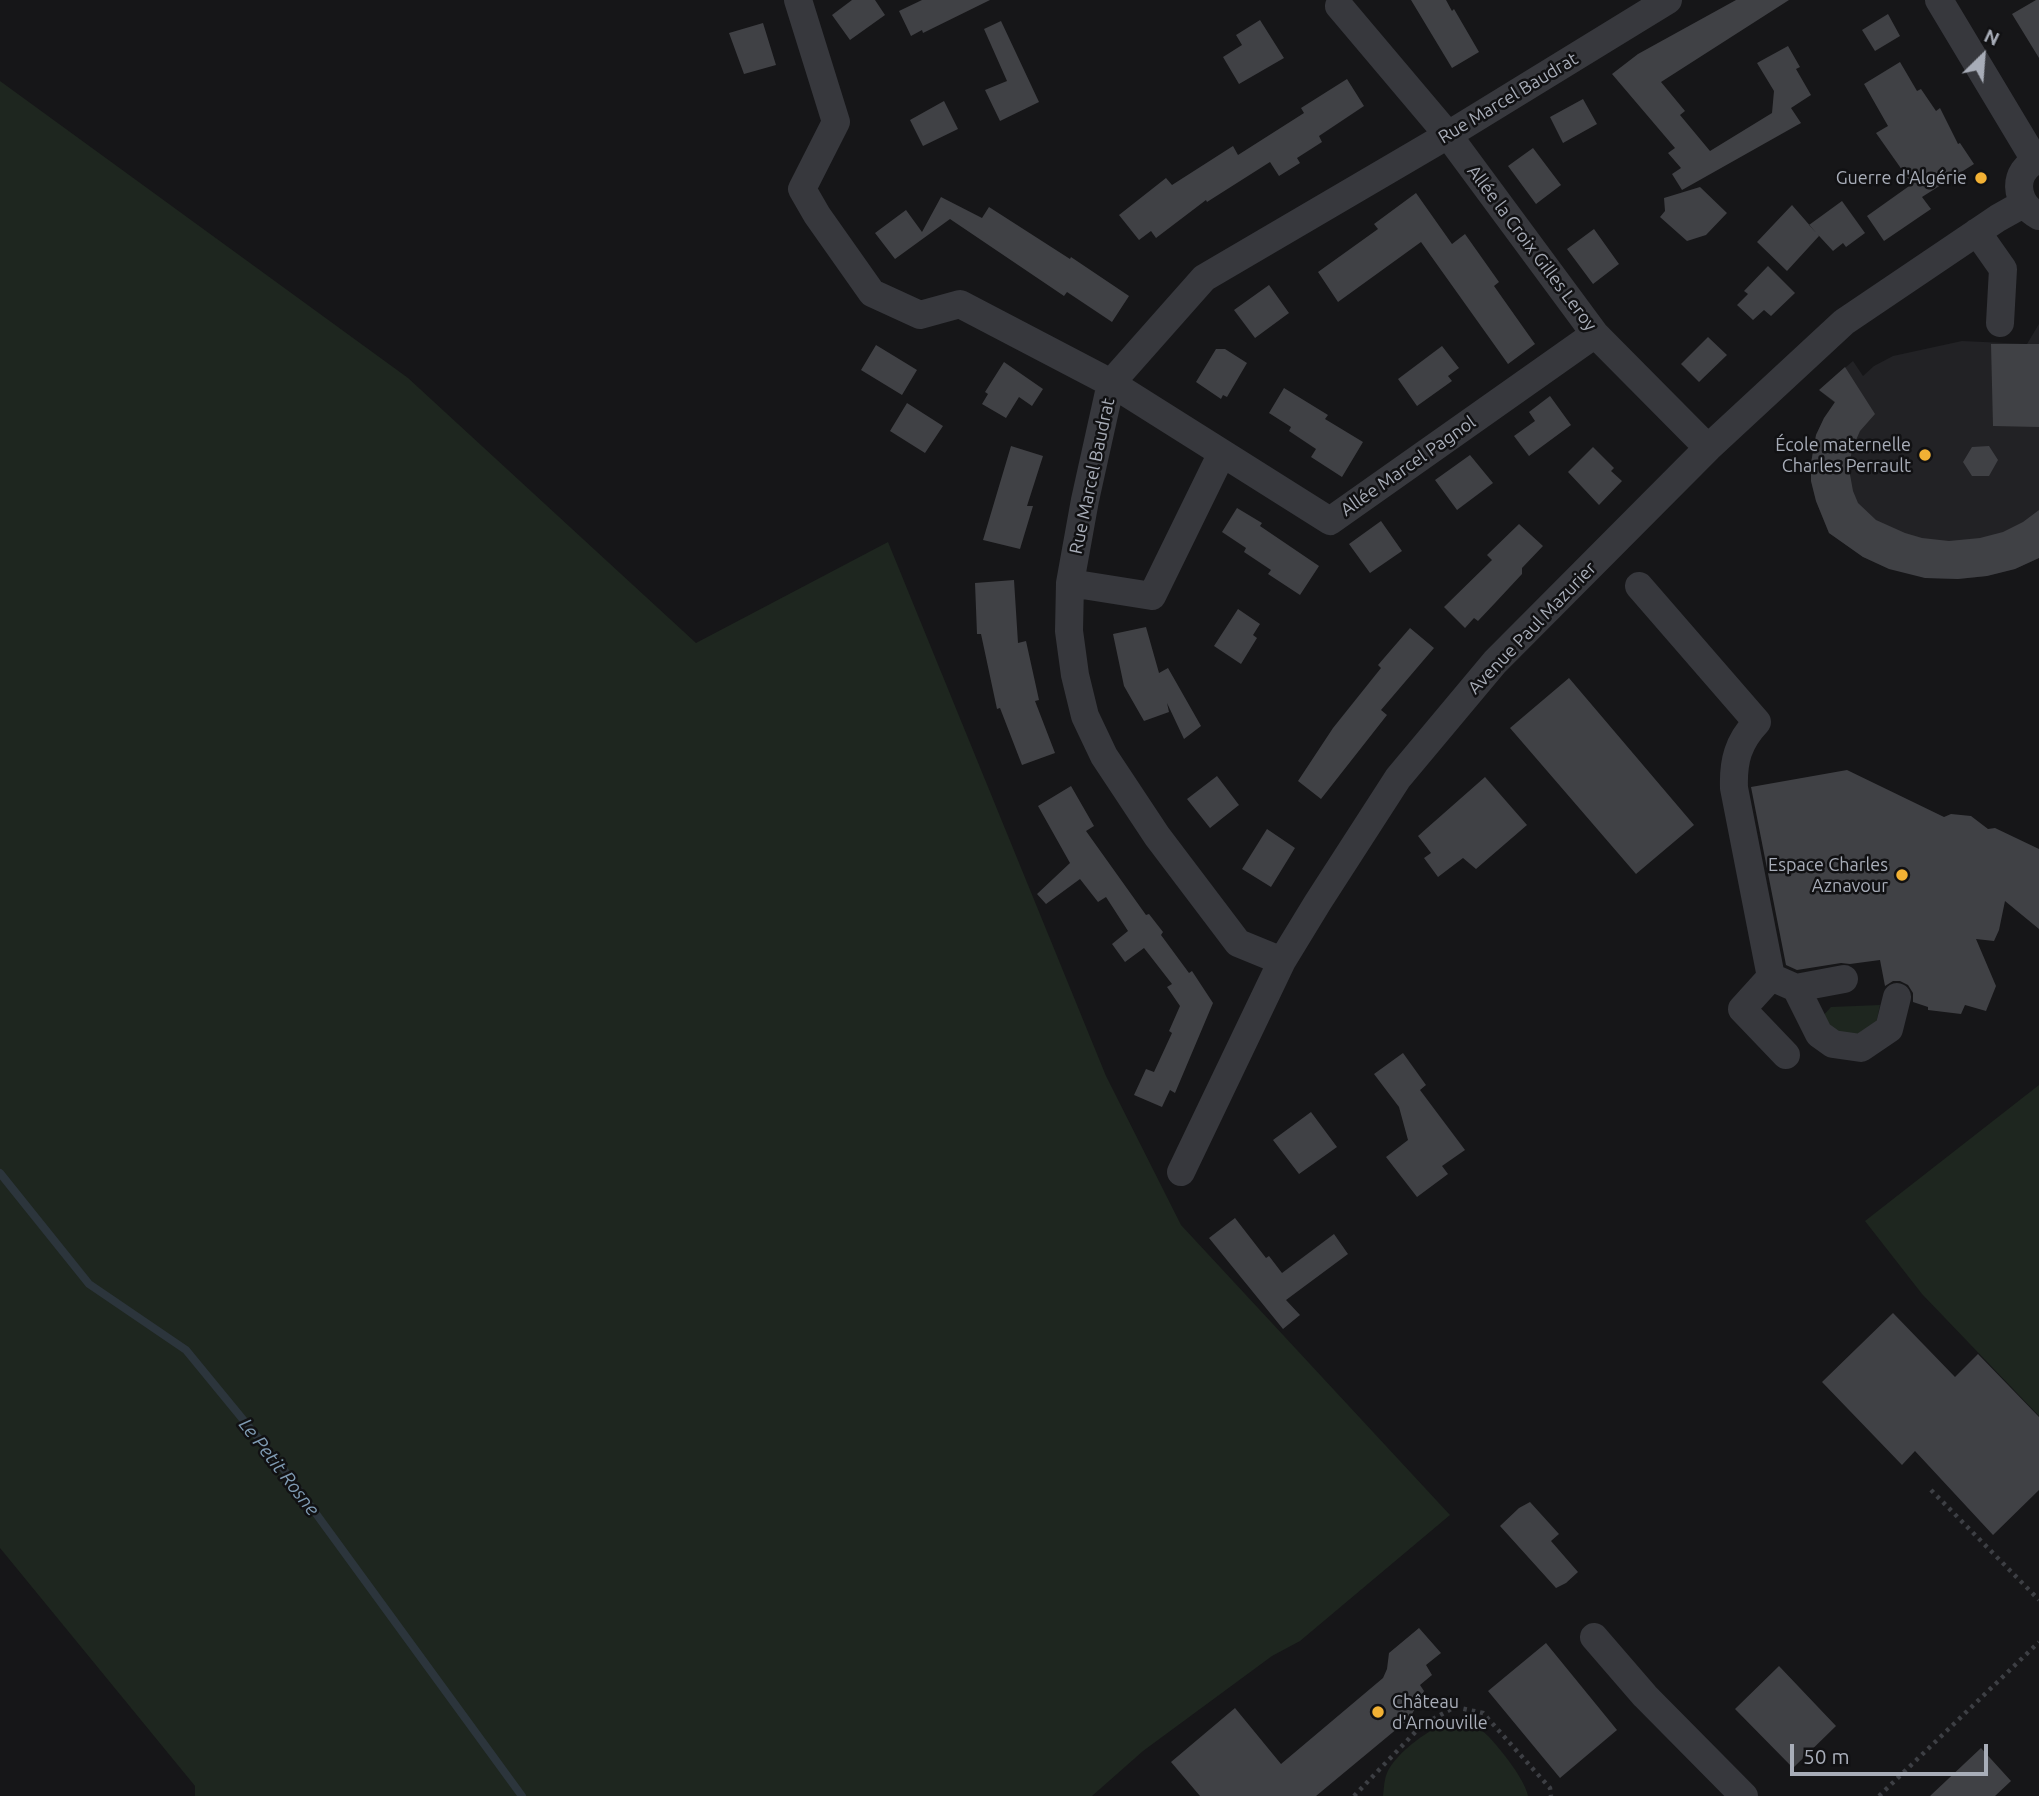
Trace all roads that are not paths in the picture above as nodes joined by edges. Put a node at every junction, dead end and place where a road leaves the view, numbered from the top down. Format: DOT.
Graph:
graph roads {
  1 [pos="798,0"];
  2 [pos="1668,0"];
  3 [pos="1938,0"];
  4 [pos="1339,6"];
  5 [pos="1448,135"];
  6 [pos="2037,159"];
  7 [pos="2031,210"];
  8 [pos="1978,232"];
  9 [pos="2000,323"];
  10 [pos="1595,334"];
  11 [pos="1111,383"];
  12 [pos="1708,448"];
  13 [pos="1222,453"];
  14 [pos="1070,583"];
  15 [pos="1639,586"];
  16 [pos="1282,961"];
  17 [pos="1771,977"];
  18 [pos="1844,979"];
  19 [pos="1796,988"];
  20 [pos="1897,997"];
  21 [pos="1786,1055"];
  22 [pos="1181,1172"];
  23 [pos="1594,1637"];
  24 [pos="1744,1796"];
  1 -- 11 [label="street, Allée Marcel Pagnol"];
  2 -- 5 [label="street, Rue Marcel Baudrat"];
  3 -- 6 [label="street"];
  4 -- 5 [label="street, Allée la Croix Gilles Leroy"];
  5 -- 10 [label="street, Allée la Croix Gilles Leroy"];
  5 -- 11 [label="street, Rue Marcel Baudrat"];
  6 -- 7 [label="street"];
  7 -- 8 [label="street, Avenue Paul Mazurier"];
  8 -- 9 [label="street"];
  8 -- 12 [label="street, Avenue Paul Mazurier"];
  10 -- 12 [label="street, Allée la Croix Gilles Leroy"];
  10 -- 13 [label="street, Allée Marcel Pagnol"];
  11 -- 13 [label="street, Allée Marcel Pagnol"];
  11 -- 14 [label="street, Rue Marcel Baudrat"];
  12 -- 16 [label="street, Avenue Paul Mazurier"];
  13 -- 14 [label="street"];
  14 -- 16 [label="street, Rue Marcel Baudrat"];
  15 -- 17 [label="street"];
  16 -- 22 [label="street, Avenue Paul Mazurier"];
  17 -- 19 [label="street"];
  17 -- 21 [label="street"];
  18 -- 19 [label="street"];
  19 -- 20 [label="street"];
  23 -- 24 [label="street"];
}
